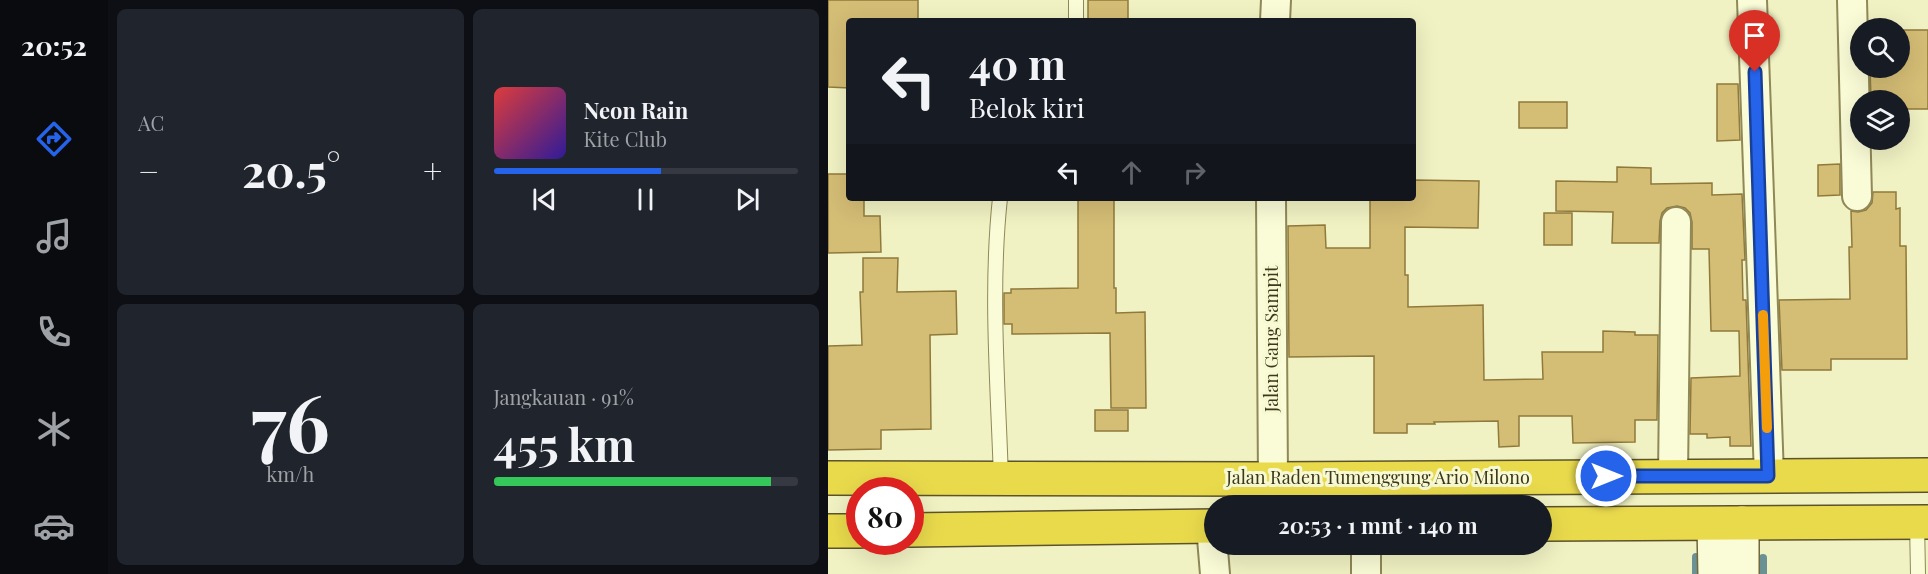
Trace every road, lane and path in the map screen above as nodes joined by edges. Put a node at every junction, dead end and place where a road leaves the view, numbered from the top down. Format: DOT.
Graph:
graph roads {
  1 [pos="1076,0"];
  2 [pos="1276,0"];
  3 [pos="1752,0"];
  4 [pos="1852,0"];
  5 [pos="1076,18"];
  6 [pos="1275,18"];
  7 [pos="1857,196"];
  8 [pos="1000,201"];
  9 [pos="1271,201"];
  10 [pos="1676,222"];
  11 [pos="1928,475"];
  12 [pos="1673,476"];
  13 [pos="1768,476"];
  14 [pos="828,478"];
  15 [pos="1001,479"];
  16 [pos="1273,479"];
  17 [pos="1428,491"];
  18 [pos="1922,522"];
  19 [pos="1728,523"];
  20 [pos="1552,524"];
  21 [pos="1204,526"];
  22 [pos="924,530"];
  23 [pos="828,531"];
  24 [pos="846,531"];
  25 [pos="1214,555"];
  26 [pos="1366,555"];
  27 [pos="1215,574"];
  28 [pos="1366,574"];
  29 [pos="1715,574"];
  30 [pos="1743,574"];
  31 [pos="1918,574"];
  1 -- 5 [label="lane"];
  2 -- 6 [label="street"];
  3 -- 13 [label="street"];
  4 -- 7 [label="street"];
  8 -- 15 [label="lane"];
  9 -- 16 [label="street, Jalan Gang Sampit"];
  10 -- 12 [label="street"];
  11 -- 13 [label="highway, Jalan Raden Tumenggung Ario Milono"];
  12 -- 13 [label="highway, Jalan Raden Tumenggung Ario Milono"];
  12 -- 17 [label="highway, Jalan Raden Tumenggung Ario Milono"];
  14 -- 15 [label="highway, Jalan Raden Tumenggung Ario Milono"];
  15 -- 16 [label="highway, Jalan Raden Tumenggung Ario Milono"];
  16 -- 17 [label="highway, Jalan Raden Tumenggung Ario Milono"];
  18 -- 19 [label="highway"];
  18 -- 31 [label="lane"];
  19 -- 20 [label="highway"];
  19 -- 29 [label="street"];
  19 -- 30 [label="street"];
  21 -- 22 [label="highway"];
  23 -- 24 [label="highway"];
  25 -- 27 [label="street"];
  26 -- 28 [label="street"];
}
